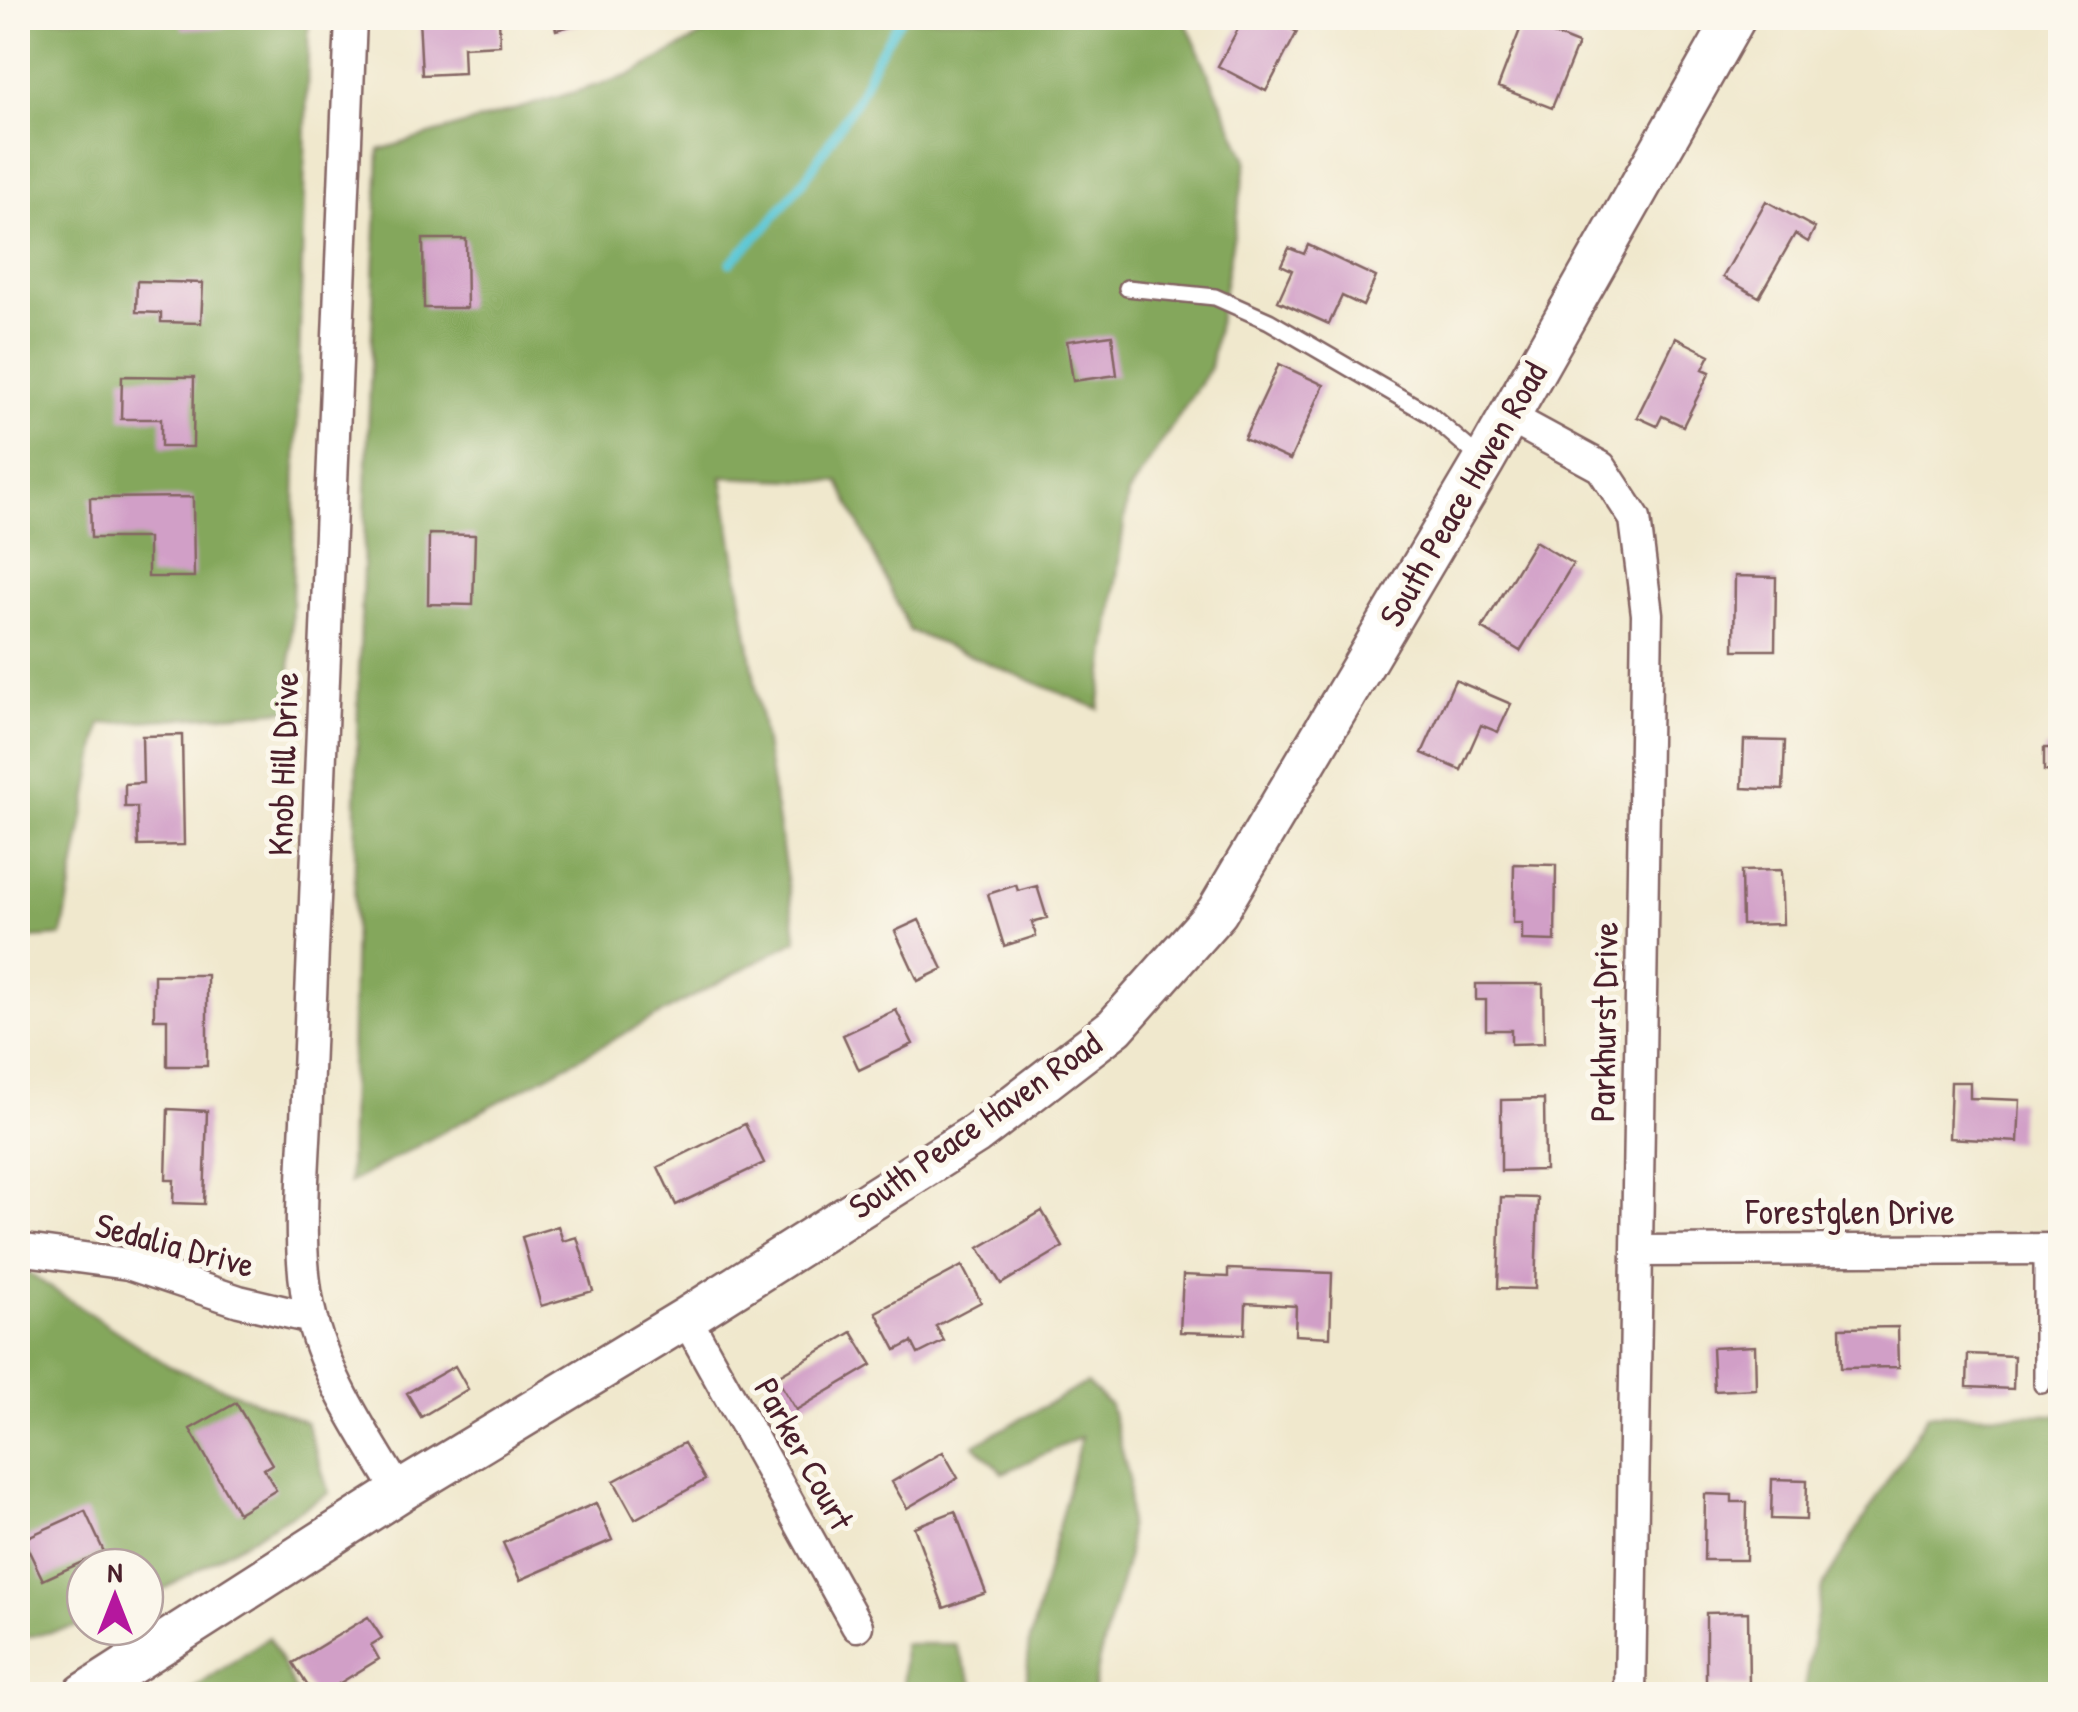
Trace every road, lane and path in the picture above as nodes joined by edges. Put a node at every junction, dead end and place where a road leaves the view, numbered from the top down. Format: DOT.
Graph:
graph roads {
  1 [pos="351,18"];
  2 [pos="1736,18"];
  3 [pos="1127,288"];
  4 [pos="1509,417"];
  5 [pos="1484,461"];
  6 [pos="18,1248"];
  7 [pos="2051,1249"];
  8 [pos="1639,1251"];
  9 [pos="312,1318"];
  10 [pos="686,1318"];
  11 [pos="2042,1385"];
  12 [pos="399,1492"];
  13 [pos="857,1626"];
  14 [pos="100,1690"];
  15 [pos="1630,1694"];
  1 -- 9 [label="street, Knob Hill Drive"];
  2 -- 4 [label="main road, South Peace Haven Road"];
  3 -- 5 [label="lane"];
  4 -- 5 [label="main road, South Peace Haven Road"];
  4 -- 8 [label="street, Parkhurst Drive"];
  5 -- 10 [label="main road, South Peace Haven Road"];
  6 -- 9 [label="street, Sedalia Drive"];
  7 -- 8 [label="street, Forestglen Drive"];
  7 -- 11 [label="lane"];
  8 -- 15 [label="street, Parkhurst Drive"];
  9 -- 12 [label="street, Knob Hill Drive"];
  10 -- 12 [label="main road, South Peace Haven Road"];
  10 -- 13 [label="street, Parker Court"];
  12 -- 14 [label="main road, South Peace Haven Road"];
}
